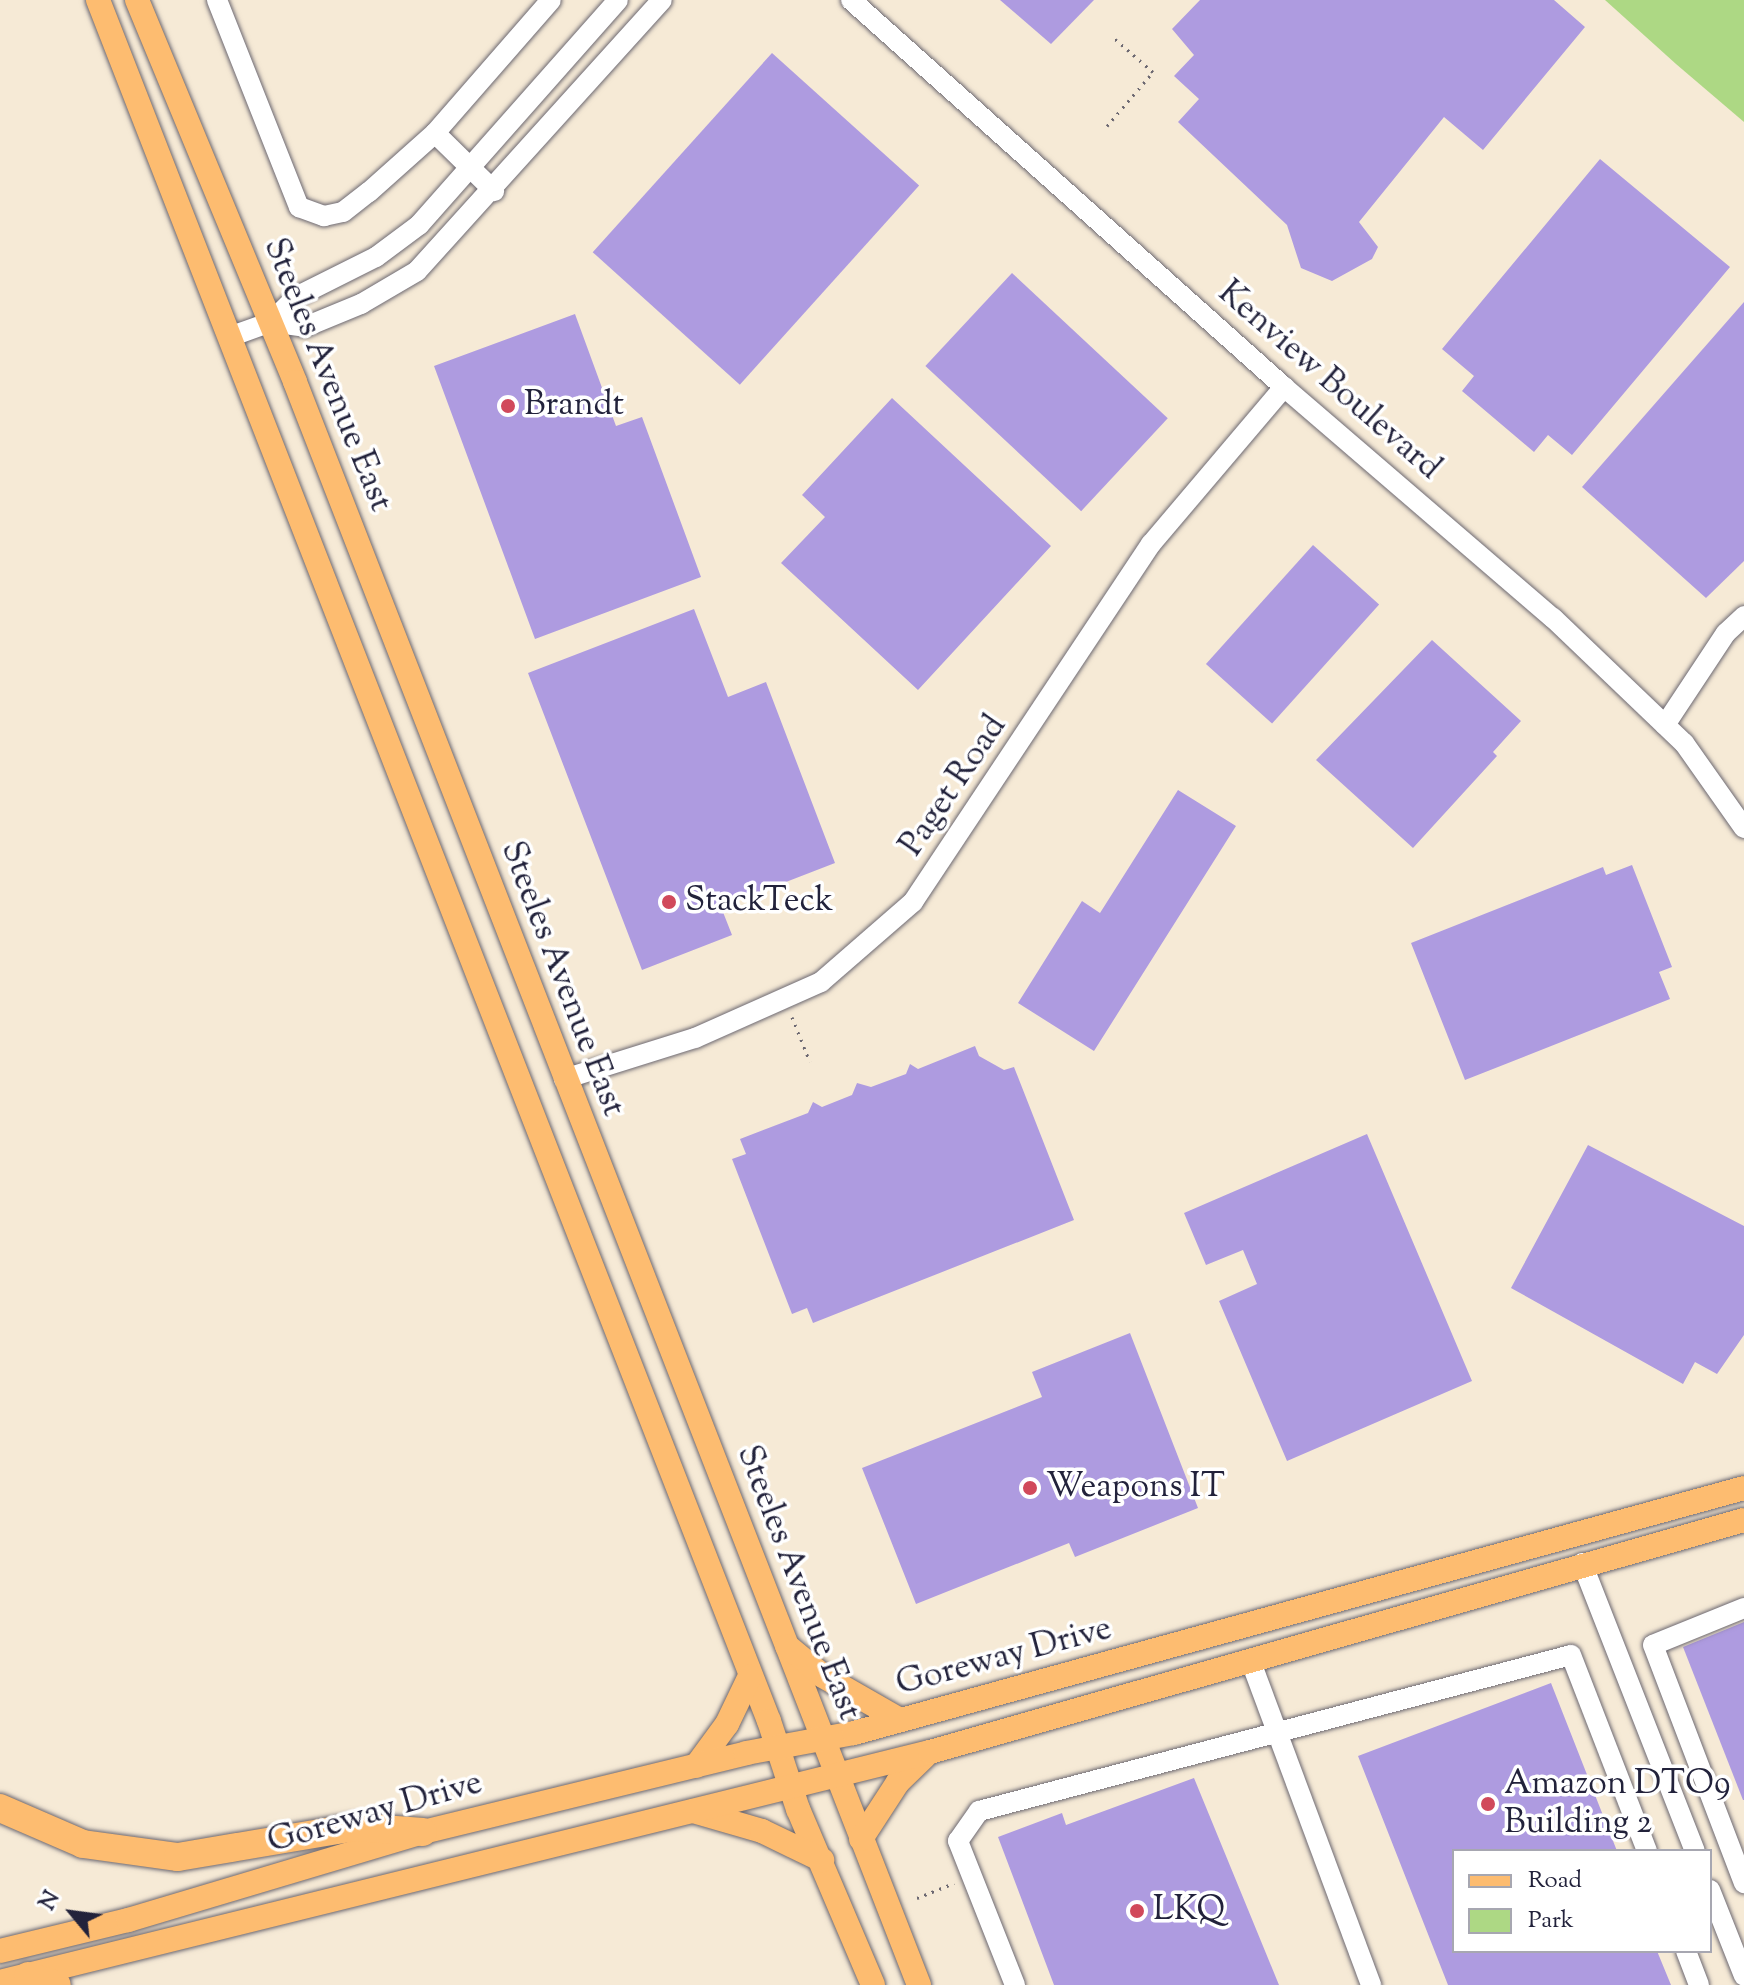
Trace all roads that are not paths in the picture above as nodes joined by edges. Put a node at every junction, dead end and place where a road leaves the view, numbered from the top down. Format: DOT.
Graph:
graph roads {
  1 [pos="98,0"];
  2 [pos="137,0"];
  3 [pos="217,0"];
  4 [pos="551,0"];
  5 [pos="618,0"];
  6 [pos="662,0"];
  7 [pos="851,0"];
  8 [pos="435,133"];
  9 [pos="468,168"];
  10 [pos="494,191"];
  11 [pos="271,322"];
  12 [pos="232,336"];
  13 [pos="1284,387"];
  14 [pos="1744,616"];
  15 [pos="1665,725"];
  16 [pos="1744,828"];
  17 [pos="564,1079"];
  18 [pos="1744,1488"];
  19 [pos="1744,1520"];
  20 [pos="1582,1563"];
  21 [pos="1744,1608"];
  22 [pos="785,1644"];
  23 [pos="1251,1662"];
  24 [pos="750,1676"];
  25 [pos="900,1720"];
  26 [pos="1274,1729"];
  27 [pos="821,1738"];
  28 [pos="777,1747"];
  29 [pos="930,1752"];
  30 [pos="696,1766"];
  31 [pos="836,1777"];
  32 [pos="790,1787"];
  33 [pos="0,1808"];
  34 [pos="693,1811"];
  35 [pos="423,1832"];
  36 [pos="861,1839"];
  37 [pos="1646,1849"];
  38 [pos="1694,1849"];
  39 [pos="822,1860"];
  40 [pos="1744,1883"];
  41 [pos="1712,1904"];
  42 [pos="0,1951"];
  43 [pos="1687,1953"];
  44 [pos="28,1976"];
  45 [pos="1744,1976"];
  46 [pos="0,1982"];
  47 [pos="57,1985"];
  48 [pos="873,1985"];
  49 [pos="919,1985"];
  50 [pos="1015,1985"];
  51 [pos="1371,1985"];
  52 [pos="1699,1985"];
  1 -- 12 [label="main road"];
  2 -- 11 [label="main road, Steeles Avenue East"];
  3 -- 8 [label="street"];
  4 -- 8 [label="street"];
  5 -- 9 [label="street"];
  6 -- 10 [label="street"];
  7 -- 13 [label="street, Kenview Boulevard"];
  8 -- 9 [label="street"];
  9 -- 10 [label="street"];
  9 -- 11 [label="street"];
  10 -- 11 [label="street"];
  11 -- 12 [label="street"];
  11 -- 17 [label="main road, Steeles Avenue East"];
  12 -- 24 [label="main road"];
  13 -- 15 [label="street, Kenview Boulevard"];
  13 -- 17 [label="street, Paget Road"];
  14 -- 15 [label="street"];
  15 -- 16 [label="street, Kenview Boulevard"];
  17 -- 22 [label="main road, Steeles Avenue East"];
  18 -- 25 [label="main road, Goreway Drive"];
  19 -- 20 [label="main road, Goreway Drive"];
  20 -- 23 [label="main road, Goreway Drive"];
  20 -- 38 [label="street"];
  21 -- 40 [label="street"];
  22 -- 25 [label="main road"];
  22 -- 27 [label="main road, Steeles Avenue East"];
  23 -- 26 [label="street"];
  23 -- 29 [label="main road, Goreway Drive"];
  24 -- 28 [label="main road"];
  24 -- 30 [label="main road"];
  25 -- 27 [label="main road, Goreway Drive"];
  26 -- 37 [label="street"];
  26 -- 50 [label="street"];
  26 -- 51 [label="street"];
  27 -- 28 [label="main road, Goreway Drive"];
  27 -- 31 [label="main road, Steeles Avenue East"];
  28 -- 30 [label="main road, Goreway Drive"];
  28 -- 32 [label="main road"];
  29 -- 31 [label="main road, Goreway Drive"];
  29 -- 36 [label="main road"];
  30 -- 35 [label="main road, Goreway Drive"];
  31 -- 32 [label="main road, Goreway Drive"];
  31 -- 36 [label="main road, Steeles Avenue East"];
  32 -- 34 [label="main road, Goreway Drive"];
  32 -- 39 [label="main road"];
  33 -- 35 [label="highway"];
  34 -- 39 [label="main road"];
  34 -- 44 [label="main road, Goreway Drive"];
  35 -- 42 [label="main road, Goreway Drive"];
  36 -- 49 [label="main road, Steeles Avenue East"];
  39 -- 48 [label="main road"];
  41 -- 45 [label="street"];
  43 -- 52 [label="street"];
  44 -- 46 [label="main road, Goreway Drive"];
  44 -- 47 [label="highway"];
}
